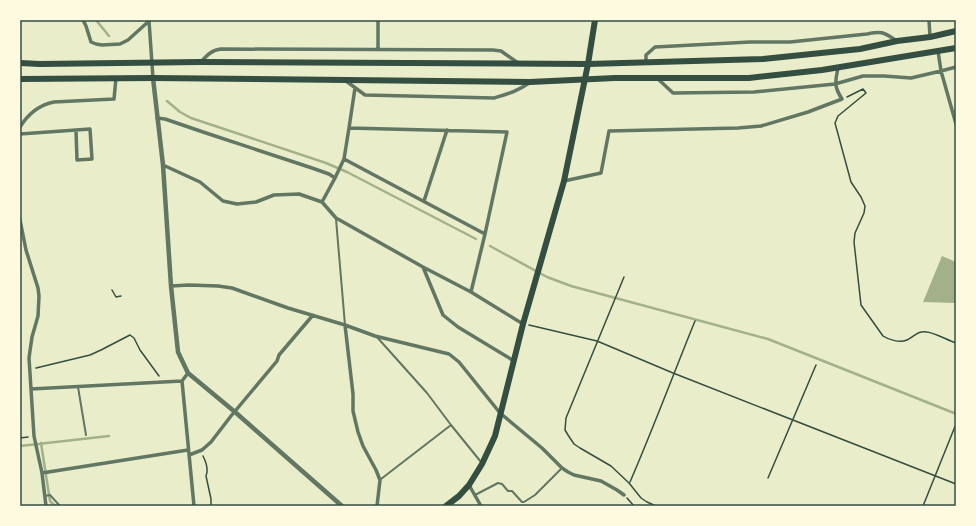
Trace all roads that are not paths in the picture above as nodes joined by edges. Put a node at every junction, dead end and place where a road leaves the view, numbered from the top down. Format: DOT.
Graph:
graph roads {
  1 [pos="83,20"];
  2 [pos="378,20"];
  3 [pos="595,20"];
  4 [pos="929,20"];
  5 [pos="149,21"];
  6 [pos="956,31"];
  7 [pos="930,37"];
  8 [pos="897,41"];
  9 [pos="956,48"];
  10 [pos="378,49"];
  11 [pos="938,51"];
  12 [pos="200,62"];
  13 [pos="152,63"];
  14 [pos="646,63"];
  15 [pos="20,64"];
  16 [pos="520,64"];
  17 [pos="588,64"];
  18 [pos="956,67"];
  19 [pos="838,68"];
  20 [pos="941,71"];
  21 [pos="20,78"];
  22 [pos="116,78"];
  23 [pos="153,78"];
  24 [pos="658,79"];
  25 [pos="584,80"];
  26 [pos="345,81"];
  27 [pos="530,82"];
  28 [pos="835,84"];
  29 [pos="355,88"];
  30 [pos="157,118"];
  31 [pos="956,124"];
  32 [pos="20,127"];
  33 [pos="349,128"];
  34 [pos="76,130"];
  35 [pos="447,130"];
  36 [pos="20,134"];
  37 [pos="344,159"];
  38 [pos="163,165"];
  39 [pos="335,178"];
  40 [pos="564,181"];
  41 [pos="424,201"];
  42 [pos="322,202"];
  43 [pos="336,218"];
  44 [pos="20,220"];
  45 [pos="485,234"];
  46 [pos="423,267"];
  47 [pos="171,286"];
  48 [pos="471,292"];
  49 [pos="313,315"];
  50 [pos="523,324"];
  51 [pos="344,325"];
  52 [pos="375,336"];
  53 [pos="514,361"];
  54 [pos="188,373"];
  55 [pos="182,381"];
  56 [pos="78,386"];
  57 [pos="31,389"];
  58 [pos="235,412"];
  59 [pos="500,413"];
  60 [pos="451,425"];
  61 [pos="86,435"];
  62 [pos="188,450"];
  63 [pos="189,455"];
  64 [pos="482,464"];
  65 [pos="562,468"];
  66 [pos="42,473"];
  67 [pos="380,480"];
  68 [pos="469,485"];
  69 [pos="475,495"];
  70 [pos="624,495"];
  71 [pos="45,496"];
  72 [pos="46,506"];
  73 [pos="60,506"];
  74 [pos="194,506"];
  75 [pos="342,506"];
  76 [pos="377,506"];
  77 [pos="446,506"];
  78 [pos="481,506"];
  1 -- 5 [label="street"];
  2 -- 10 [label="street"];
  3 -- 17 [label="main road"];
  4 -- 7 [label="street"];
  5 -- 13 [label="street"];
  6 -- 7 [label="main road"];
  7 -- 8 [label="main road"];
  8 -- 14 [label="main road"];
  8 -- 14 [label="street"];
  9 -- 11 [label="main road"];
  10 -- 12 [label="street"];
  10 -- 16 [label="street"];
  11 -- 19 [label="main road"];
  11 -- 20 [label="street"];
  12 -- 13 [label="main road"];
  12 -- 16 [label="main road"];
  13 -- 15 [label="main road"];
  13 -- 23 [label="street"];
  14 -- 17 [label="main road"];
  16 -- 17 [label="main road"];
  17 -- 25 [label="main road"];
  18 -- 20 [label="street"];
  19 -- 24 [label="main road"];
  19 -- 28 [label="street"];
  20 -- 28 [label="street"];
  20 -- 31 [label="street"];
  21 -- 22 [label="main road"];
  22 -- 23 [label="main road"];
  22 -- 32 [label="street"];
  23 -- 26 [label="main road"];
  23 -- 30 [label="street"];
  24 -- 25 [label="main road"];
  24 -- 28 [label="street"];
  25 -- 27 [label="main road"];
  25 -- 40 [label="main road"];
  26 -- 27 [label="main road"];
  26 -- 29 [label="street"];
  27 -- 29 [label="street"];
  28 -- 40 [label="street"];
  29 -- 33 [label="street"];
  30 -- 38 [label="street"];
  30 -- 39 [label="street"];
  33 -- 35 [label="street"];
  33 -- 37 [label="street"];
  34 -- 34 [label="street"];
  34 -- 36 [label="street"];
  35 -- 41 [label="street"];
  35 -- 45 [label="street"];
  37 -- 39 [label="street"];
  37 -- 41 [label="street"];
  38 -- 42 [label="street"];
  38 -- 47 [label="street"];
  39 -- 42 [label="street"];
  40 -- 50 [label="main road"];
  41 -- 45 [label="street"];
  42 -- 43 [label="street"];
  43 -- 46 [label="street"];
  43 -- 51 [label="lane"];
  44 -- 57 [label="street"];
  45 -- 48 [label="street"];
  46 -- 48 [label="street"];
  46 -- 53 [label="street"];
  47 -- 49 [label="street"];
  47 -- 54 [label="street"];
  48 -- 50 [label="street"];
  49 -- 51 [label="street"];
  49 -- 58 [label="street"];
  50 -- 53 [label="main road"];
  51 -- 52 [label="street"];
  51 -- 67 [label="street"];
  52 -- 59 [label="street"];
  52 -- 60 [label="lane"];
  53 -- 59 [label="main road"];
  54 -- 55 [label="street"];
  54 -- 58 [label="street"];
  55 -- 56 [label="street"];
  55 -- 62 [label="street"];
  56 -- 57 [label="street"];
  56 -- 61 [label="lane"];
  57 -- 66 [label="street"];
  58 -- 63 [label="street"];
  58 -- 75 [label="street"];
  59 -- 64 [label="main road"];
  59 -- 65 [label="street"];
  60 -- 64 [label="lane"];
  60 -- 67 [label="lane"];
  62 -- 63 [label="street"];
  62 -- 66 [label="street"];
  63 -- 74 [label="street"];
  64 -- 68 [label="main road"];
  65 -- 69 [label="lane"];
  65 -- 70 [label="street"];
  66 -- 71 [label="street"];
  67 -- 76 [label="street"];
  68 -- 69 [label="street"];
  68 -- 77 [label="main road"];
  69 -- 78 [label="street"];
  71 -- 72 [label="street"];
  71 -- 73 [label="lane"];
}
